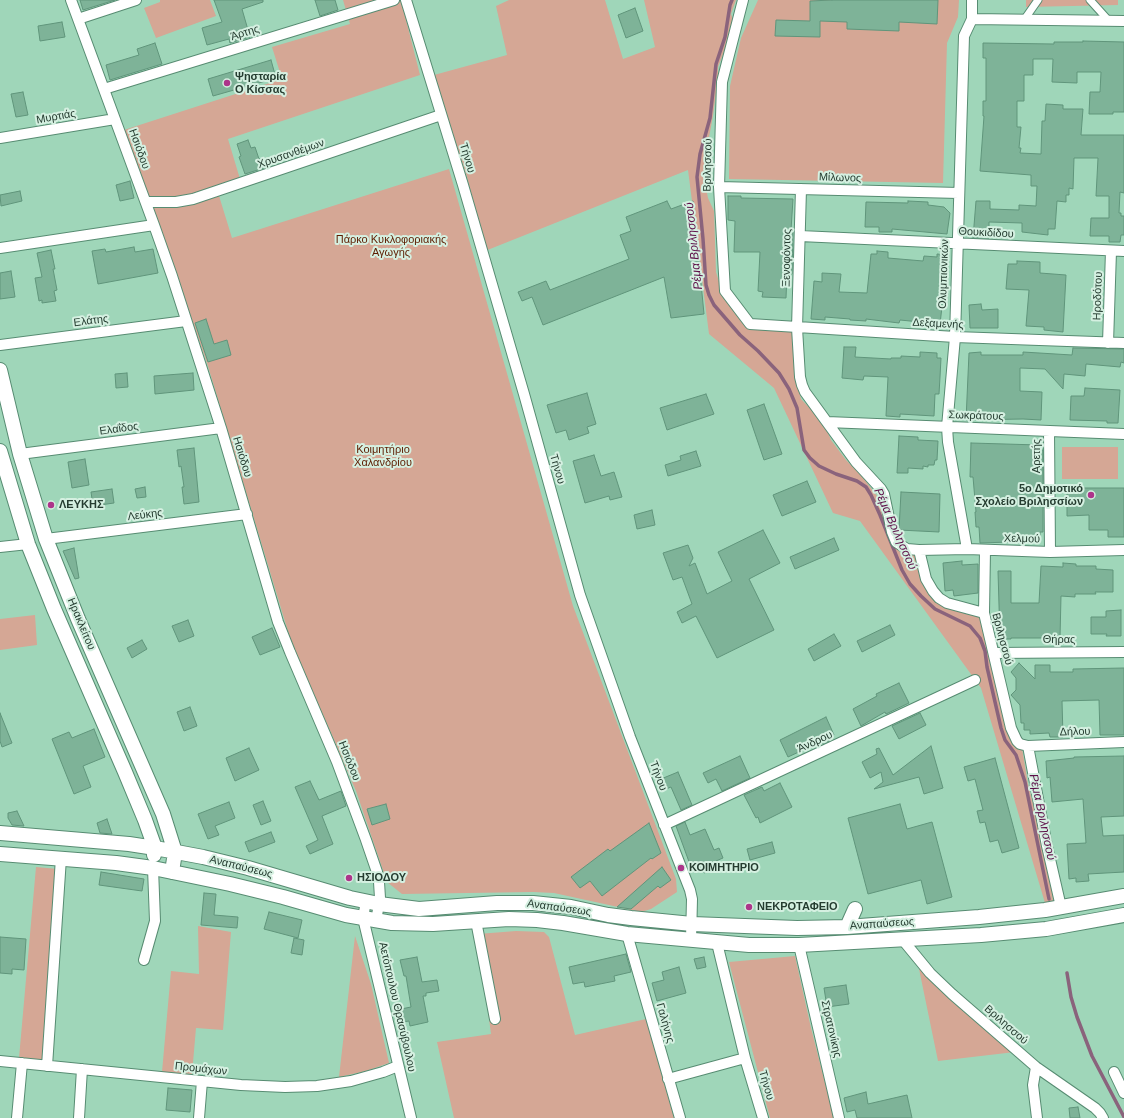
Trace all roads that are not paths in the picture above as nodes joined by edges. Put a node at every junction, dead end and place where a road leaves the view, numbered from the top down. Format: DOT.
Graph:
graph roads {
  1 [pos="71,0"];
  2 [pos="136,0"];
  3 [pos="394,0"];
  4 [pos="406,0"];
  5 [pos="744,0"];
  6 [pos="972,0"];
  7 [pos="1038,0"];
  8 [pos="1090,0"];
  9 [pos="78,19"];
  10 [pos="972,19"];
  11 [pos="1024,20"];
  12 [pos="1109,21"];
  13 [pos="1124,21"];
  14 [pos="104,89"];
  15 [pos="442,116"];
  16 [pos="115,119"];
  17 [pos="0,138"];
  18 [pos="719,187"];
  19 [pos="801,189"];
  20 [pos="959,193"];
  21 [pos="146,202"];
  22 [pos="154,225"];
  23 [pos="800,236"];
  24 [pos="957,243"];
  25 [pos="0,248"];
  26 [pos="1111,251"];
  27 [pos="1124,251"];
  28 [pos="186,321"];
  29 [pos="750,324"];
  30 [pos="798,328"];
  31 [pos="955,337"];
  32 [pos="1108,343"];
  33 [pos="1124,343"];
  34 [pos="0,345"];
  35 [pos="0,370"];
  36 [pos="826,422"];
  37 [pos="947,427"];
  38 [pos="221,428"];
  39 [pos="1049,431"];
  40 [pos="1124,434"];
  41 [pos="0,451"];
  42 [pos="20,454"];
  43 [pos="247,514"];
  44 [pos="46,539"];
  45 [pos="28,544"];
  46 [pos="0,547"];
  47 [pos="968,549"];
  48 [pos="919,550"];
  49 [pos="985,550"];
  50 [pos="1124,550"];
  51 [pos="1050,552"];
  52 [pos="984,613"];
  53 [pos="1124,652"];
  54 [pos="994,653"];
  55 [pos="975,680"];
  56 [pos="1124,742"];
  57 [pos="1028,746"];
  58 [pos="664,825"];
  59 [pos="0,833"];
  60 [pos="155,848"];
  61 [pos="175,852"];
  62 [pos="0,854"];
  63 [pos="61,858"];
  64 [pos="153,868"];
  65 [pos="172,872"];
  66 [pos="1124,896"];
  67 [pos="373,903"];
  68 [pos="1061,907"];
  69 [pos="855,909"];
  70 [pos="1124,915"];
  71 [pos="369,920"];
  72 [pos="476,920"];
  73 [pos="692,924"];
  74 [pos="847,927"];
  75 [pos="627,934"];
  76 [pos="902,939"];
  77 [pos="692,940"];
  78 [pos="717,942"];
  79 [pos="799,945"];
  80 [pos="144,960"];
  81 [pos="495,1019"];
  82 [pos="745,1058"];
  83 [pos="0,1061"];
  84 [pos="22,1064"];
  85 [pos="47,1066"];
  86 [pos="398,1066"];
  87 [pos="1036,1067"];
  88 [pos="82,1069"];
  89 [pos="1114,1072"];
  90 [pos="668,1078"];
  91 [pos="202,1081"];
  92 [pos="1124,1093"];
  93 [pos="17,1118"];
  94 [pos="79,1118"];
  95 [pos="199,1118"];
  96 [pos="411,1118"];
  97 [pos="680,1118"];
  98 [pos="763,1118"];
  99 [pos="839,1118"];
  100 [pos="1037,1118"];
  101 [pos="1103,1118"];
  1 -- 9 [label="street, Ησιόδου"];
  2 -- 9 [label="street"];
  3 -- 14 [label="street, Άρτης"];
  4 -- 15 [label="street, Τήνου"];
  5 -- 18 [label="street, Βριλησσού"];
  6 -- 10 [label="street, Ολυμπιονικών"];
  7 -- 11 [label="street"];
  8 -- 12 [label="street"];
  9 -- 14 [label="street, Ησιόδου"];
  10 -- 11 [label="street"];
  10 -- 20 [label="street, Ολυμπιονικών"];
  11 -- 12 [label="street"];
  12 -- 13 [label="street"];
  14 -- 16 [label="street, Ησιόδου"];
  15 -- 21 [label="street, Χρυσανθέμων"];
  15 -- 58 [label="street, Τήνου"];
  16 -- 17 [label="street, Μυρτιάς"];
  16 -- 21 [label="street, Ησιόδου"];
  18 -- 19 [label="street, Μίλωνος"];
  18 -- 29 [label="street, Βριλησσού"];
  19 -- 20 [label="street, Μίλωνος"];
  19 -- 23 [label="street, Ξενοφόντος"];
  20 -- 24 [label="street, Ολυμπιονικών"];
  21 -- 22 [label="street, Ησιόδου"];
  22 -- 25 [label="street"];
  22 -- 28 [label="street, Ησιόδου"];
  23 -- 24 [label="street, Θουκιδίδου"];
  23 -- 30 [label="street, Ξενοφόντος"];
  24 -- 26 [label="street, Θουκιδίδου"];
  24 -- 31 [label="street, Ολυμπιονικών"];
  26 -- 27 [label="street, Θουκιδίδου"];
  26 -- 32 [label="street, Ηροδότου"];
  28 -- 34 [label="street, Ελάτης"];
  28 -- 38 [label="street, Ησιόδου"];
  29 -- 30 [label="street, Δεξαμενής"];
  30 -- 31 [label="street, Δεξαμενής"];
  30 -- 36 [label="street"];
  31 -- 32 [label="street, Δεξαμενής"];
  31 -- 37 [label="street, Ολυμπιονικών"];
  32 -- 33 [label="street, Δεξαμενής"];
  35 -- 42 [label="main road, Ηρακλείτου"];
  36 -- 37 [label="street, Σωκράτους"];
  36 -- 48 [label="street"];
  37 -- 39 [label="street, Σωκράτους"];
  37 -- 47 [label="street, Ολυμπιονικών"];
  38 -- 42 [label="street, Ελαΐδος"];
  38 -- 43 [label="street, Ησιόδου"];
  39 -- 40 [label="street, Σωκράτους"];
  39 -- 51 [label="street, Αρετής"];
  41 -- 45 [label="main road, Ηρακλείτου"];
  42 -- 44 [label="main road, Ηρακλείτου"];
  43 -- 44 [label="street, Λεύκης"];
  43 -- 67 [label="street, Ησιόδου"];
  44 -- 61 [label="main road, Ηρακλείτου"];
  45 -- 46 [label="street"];
  45 -- 60 [label="main road, Ηρακλείτου"];
  47 -- 48 [label="street, Χελμού"];
  47 -- 49 [label="street, Χελμού"];
  48 -- 52 [label="street, Βριλησσού"];
  49 -- 51 [label="street, Χελμού"];
  49 -- 52 [label="street"];
  50 -- 51 [label="street, Χελμού"];
  52 -- 54 [label="street, Βριλησσού"];
  53 -- 54 [label="street, Θήρας"];
  54 -- 57 [label="street, Βριλησσού"];
  55 -- 58 [label="street, Άνδρου"];
  56 -- 57 [label="street, Δήλου"];
  57 -- 68 [label="street"];
  58 -- 73 [label="street, Τήνου"];
  59 -- 60 [label="main road, Αναπαύσεως"];
  60 -- 61 [label="main road, Αναπαύσεως"];
  60 -- 64 [label="main road, Ηρακλείτου"];
  61 -- 65 [label="main road, Ηρακλείτου"];
  61 -- 67 [label="main road, Αναπαύσεως"];
  62 -- 63 [label="main road, Αναπαύσεως"];
  63 -- 64 [label="main road, Αναπαύσεως"];
  63 -- 85 [label="street"];
  64 -- 65 [label="main road, Αναπαύσεως"];
  64 -- 80 [label="street"];
  65 -- 71 [label="main road, Αναπαύσεως"];
  66 -- 68 [label="main road, Αναπαύσεως"];
  67 -- 71 [label="street, Ησιόδου"];
  67 -- 73 [label="main road, Αναπαύσεως"];
  68 -- 74 [label="main road, Αναπαύσεως"];
  69 -- 74 [label="main road"];
  70 -- 76 [label="main road, Αναπαύσεως"];
  71 -- 72 [label="main road, Αναπαύσεως"];
  71 -- 86 [label="street, Αετόπουλου Θρασύβουλου"];
  72 -- 75 [label="main road, Αναπαύσεως"];
  72 -- 81 [label="street"];
  73 -- 74 [label="main road, Αναπαύσεως"];
  73 -- 77 [label="street, Τήνου"];
  75 -- 77 [label="main road, Αναπαύσεως"];
  75 -- 90 [label="street, Γαλήνης"];
  76 -- 79 [label="main road, Αναπαύσεως"];
  76 -- 87 [label="street, Βριλησσού"];
  77 -- 78 [label="main road, Αναπαύσεως"];
  78 -- 79 [label="main road, Αναπαύσεως"];
  78 -- 82 [label="street, Τήνου"];
  79 -- 99 [label="street, Στρατονίκης"];
  82 -- 90 [label="street"];
  82 -- 98 [label="street, Τήνου"];
  83 -- 84 [label="street, Προμάχων"];
  84 -- 85 [label="street, Προμάχων"];
  84 -- 93 [label="street"];
  85 -- 88 [label="street, Προμάχων"];
  86 -- 91 [label="street, Προμάχων"];
  86 -- 96 [label="street, Αετόπουλου Θρασύβουλου"];
  87 -- 100 [label="street"];
  87 -- 101 [label="street, Βριλησσού"];
  88 -- 91 [label="street, Προμάχων"];
  88 -- 94 [label="street"];
  89 -- 92 [label="street"];
  90 -- 97 [label="street, Γαλήνης"];
  91 -- 95 [label="street"];
}
